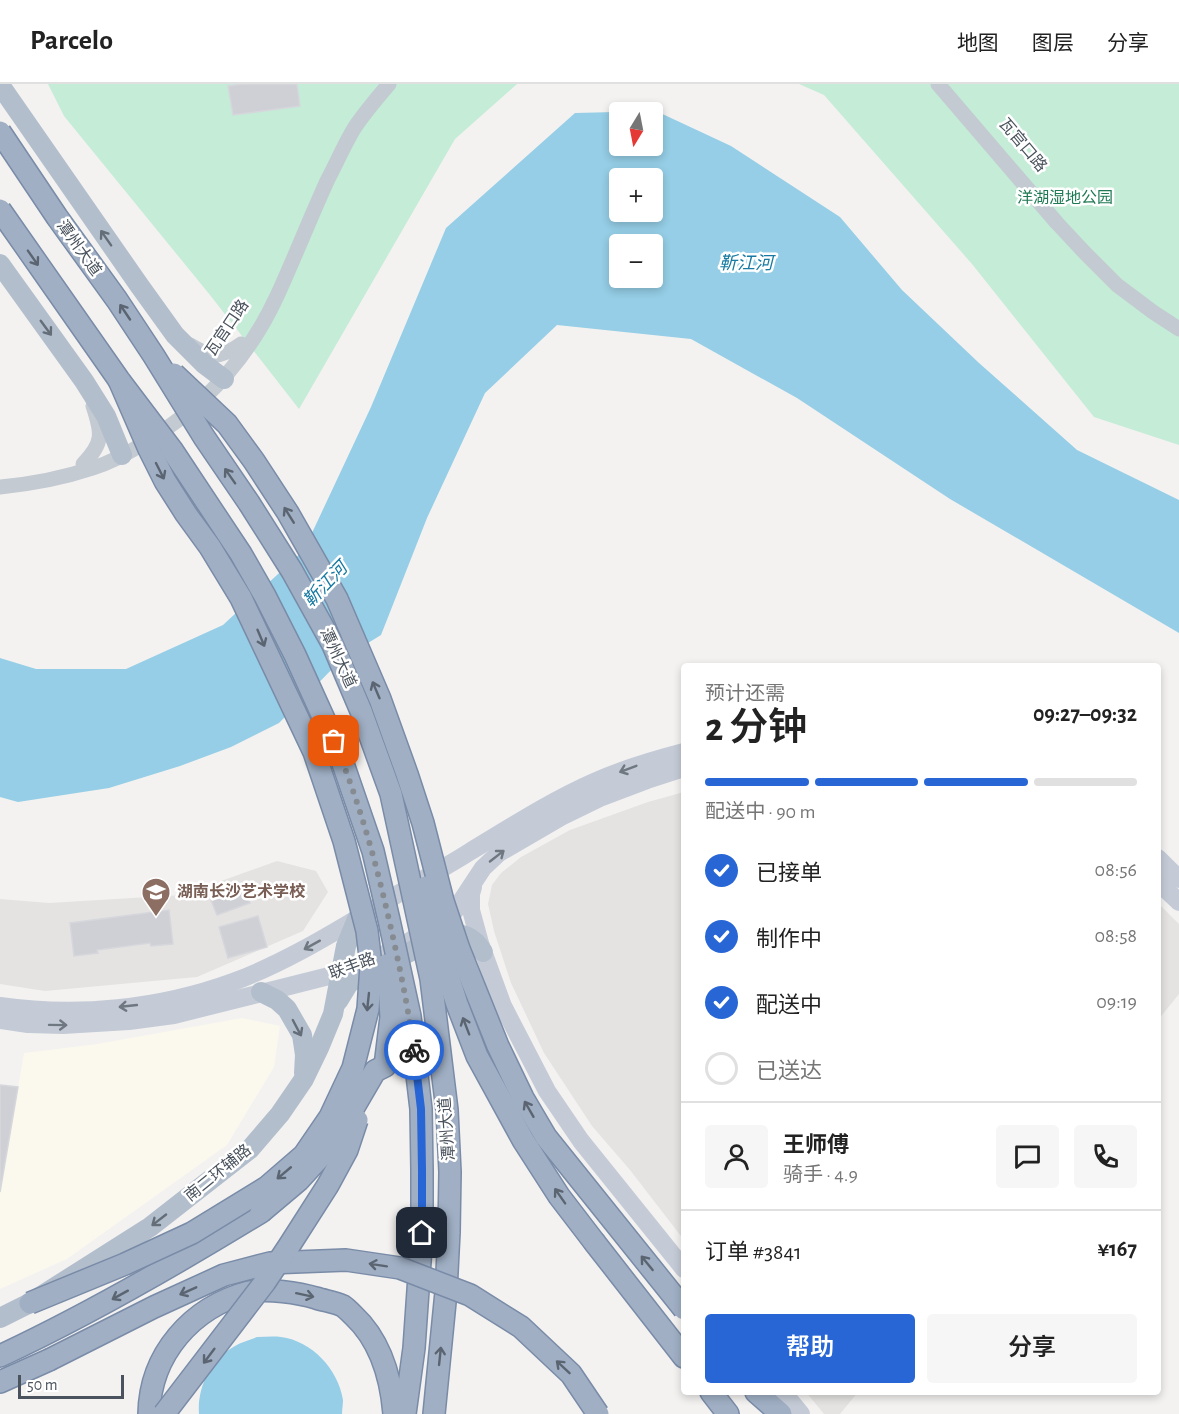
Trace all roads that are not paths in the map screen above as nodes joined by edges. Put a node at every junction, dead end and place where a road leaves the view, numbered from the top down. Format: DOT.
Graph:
graph roads {
  1 [pos="379,84"];
  2 [pos="389,84"];
  3 [pos="938,84"];
  4 [pos="948,84"];
  5 [pos="0,85"];
  6 [pos="0,132"];
  7 [pos="0,210"];
  8 [pos="0,264"];
  9 [pos="1179,322"];
  10 [pos="1179,329"];
  11 [pos="176,335"];
  12 [pos="241,344"];
  13 [pos="154,356"];
  14 [pos="220,377"];
  15 [pos="119,380"];
  16 [pos="84,381"];
  17 [pos="120,451"];
  18 [pos="83,464"];
  19 [pos="0,480"];
  20 [pos="0,487"];
  21 [pos="389,725"];
  22 [pos="314,752"];
  23 [pos="681,753"];
  24 [pos="681,769"];
  25 [pos="1161,861"];
  26 [pos="1179,879"];
  27 [pos="475,880"];
  28 [pos="1161,885"];
  29 [pos="1179,902"];
  30 [pos="357,919"];
  31 [pos="483,952"];
  32 [pos="341,972"];
  33 [pos="261,992"];
  34 [pos="0,1006"];
  35 [pos="333,1014"];
  36 [pos="0,1020"];
  37 [pos="375,1071"];
  38 [pos="304,1078"];
  39 [pos="681,1265"];
  40 [pos="30,1303"];
  41 [pos="681,1305"];
  42 [pos="0,1318"];
  43 [pos="681,1353"];
  44 [pos="0,1356"];
  45 [pos="0,1382"];
  46 [pos="713,1395"];
  47 [pos="759,1395"];
  48 [pos="785,1395"];
  49 [pos="149,1414"];
  50 [pos="164,1414"];
  51 [pos="394,1414"];
  52 [pos="405,1414"];
  53 [pos="434,1414"];
  54 [pos="598,1414"];
  55 [pos="728,1414"];
  56 [pos="781,1414"];
  57 [pos="801,1414"];
  1 -- 12 [label="street, 瓦官口路"];
  2 -- 14 [label="street"];
  3 -- 10 [label="street"];
  4 -- 9 [label="street, 瓦官口路"];
  11 -- 5 [label="main road, 潭州大道, one-way"];
  13 -- 6 [label="highway, 潭州大道, one-way, bridge"];
  7 -- 15 [label="highway, one-way, bridge"];
  8 -- 16 [label="main road, one-way"];
  11 -- 12 [label="street"];
  11 -- 14 [label="main road, 潭州大道"];
  12 -- 14 [label="street, 瓦官口路"];
  21 -- 13 [label="highway, one-way, bridge"];
  53 -- 13 [label="highway, 潭州大道, one-way, bridge"];
  14 -- 17 [label="street, 瓦官口路"];
  15 -- 22 [label="highway, one-way, bridge"];
  15 -- 52 [label="highway, 潭州大道, bridge"];
  16 -- 17 [label="main road"];
  16 -- 18 [label="street"];
  17 -- 18 [label="street, 瓦官口路"];
  17 -- 20 [label="street"];
  18 -- 19 [label="street, 瓦官口路"];
  41 -- 21 [label="highway, one-way, bridge"];
  43 -- 21 [label="highway, one-way, bridge"];
  22 -- 37 [label="highway, bridge"];
  22 -- 40 [label="highway, one-way, bridge"];
  23 -- 30 [label="main road, 联丰路, one-way"];
  27 -- 24 [label="main road, 联丰路, one-way"];
  25 -- 26 [label="main road"];
  27 -- 31 [label="main road"];
  27 -- 32 [label="main road, 联丰路"];
  28 -- 29 [label="main road"];
  30 -- 32 [label="main road, 南二环辅路"];
  30 -- 34 [label="main road, 联丰路, one-way"];
  31 -- 35 [label="main road"];
  31 -- 39 [label="main road"];
  32 -- 33 [label="main road, 联丰路"];
  32 -- 35 [label="main road, 南二环辅路"];
  36 -- 33 [label="main road, 联丰路, one-way"];
  33 -- 38 [label="main road, one-way"];
  35 -- 38 [label="main road, 南二环辅路"];
  37 -- 44 [label="highway, one-way, bridge"];
  37 -- 50 [label="highway, one-way, bridge"];
  38 -- 40 [label="main road, 南二环辅路, one-way"];
  40 -- 42 [label="main road, 南二环辅路"];
  54 -- 45 [label="highway, one-way, bridge"];
  46 -- 55 [label="highway"];
  47 -- 56 [label="highway"];
  48 -- 57 [label="main road"];
  49 -- 51 [label="highway, one-way"];
}
